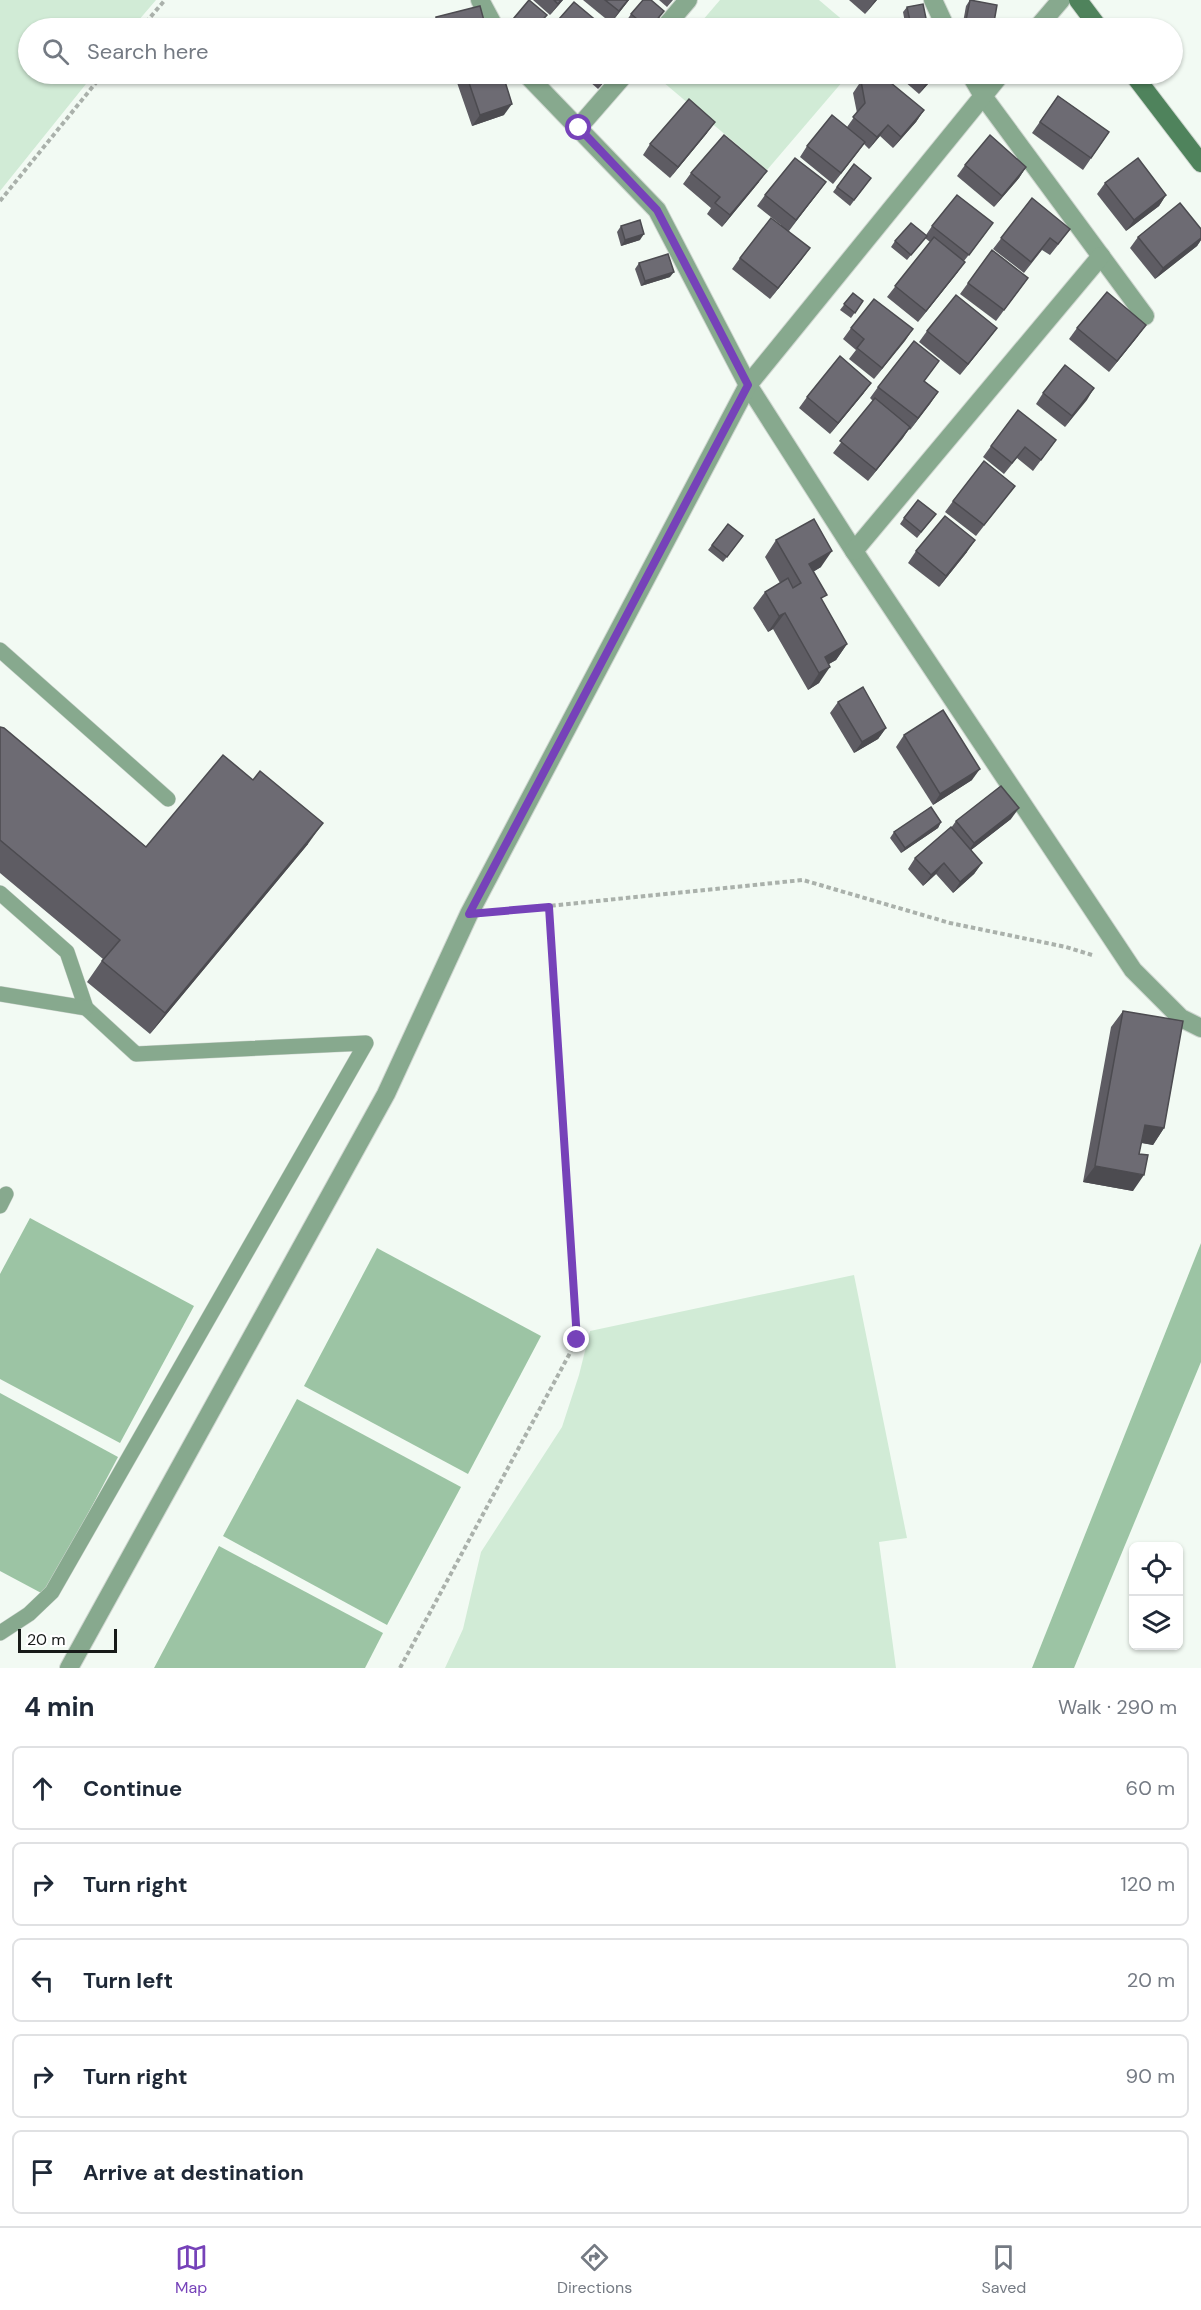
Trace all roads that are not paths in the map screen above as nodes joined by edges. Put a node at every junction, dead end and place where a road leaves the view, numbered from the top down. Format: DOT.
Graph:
graph roads {
  1 [pos="480,0"];
  2 [pos="688,0"];
  3 [pos="933,0"];
  4 [pos="1060,0"];
  5 [pos="1078,0"];
  6 [pos="490,18"];
  7 [pos="673,18"];
  8 [pos="941,18"];
  9 [pos="1045,18"];
  10 [pos="1092,18"];
  11 [pos="536,84"];
  12 [pos="616,84"];
  13 [pos="976,84"];
  14 [pos="993,84"];
  15 [pos="1141,84"];
  16 [pos="983,96"];
  17 [pos="579,128"];
  18 [pos="1201,163"];
  19 [pos="1101,256"];
  20 [pos="1145,316"];
  21 [pos="748,385"];
  22 [pos="854,551"];
  23 [pos="0,650"];
  24 [pos="168,799"];
  25 [pos="0,893"];
  26 [pos="0,994"];
  27 [pos="86,1008"];
  28 [pos="1201,1028"];
  29 [pos="0,1633"];
  30 [pos="69,1668"];
  1 -- 6 [label="street"];
  2 -- 7 [label="street"];
  3 -- 8 [label="street"];
  4 -- 9 [label="street"];
  5 -- 10 [label="street"];
  11 -- 17 [label="street"];
  12 -- 17 [label="street"];
  13 -- 16 [label="street"];
  14 -- 16 [label="street"];
  15 -- 18 [label="street"];
  16 -- 19 [label="street"];
  16 -- 21 [label="street"];
  17 -- 21 [label="street"];
  19 -- 20 [label="street"];
  19 -- 22 [label="street"];
  21 -- 22 [label="street"];
  21 -- 30 [label="street"];
  22 -- 28 [label="street"];
  23 -- 24 [label="lane"];
  25 -- 27 [label="lane"];
  26 -- 27 [label="lane"];
  27 -- 29 [label="lane"];
}
